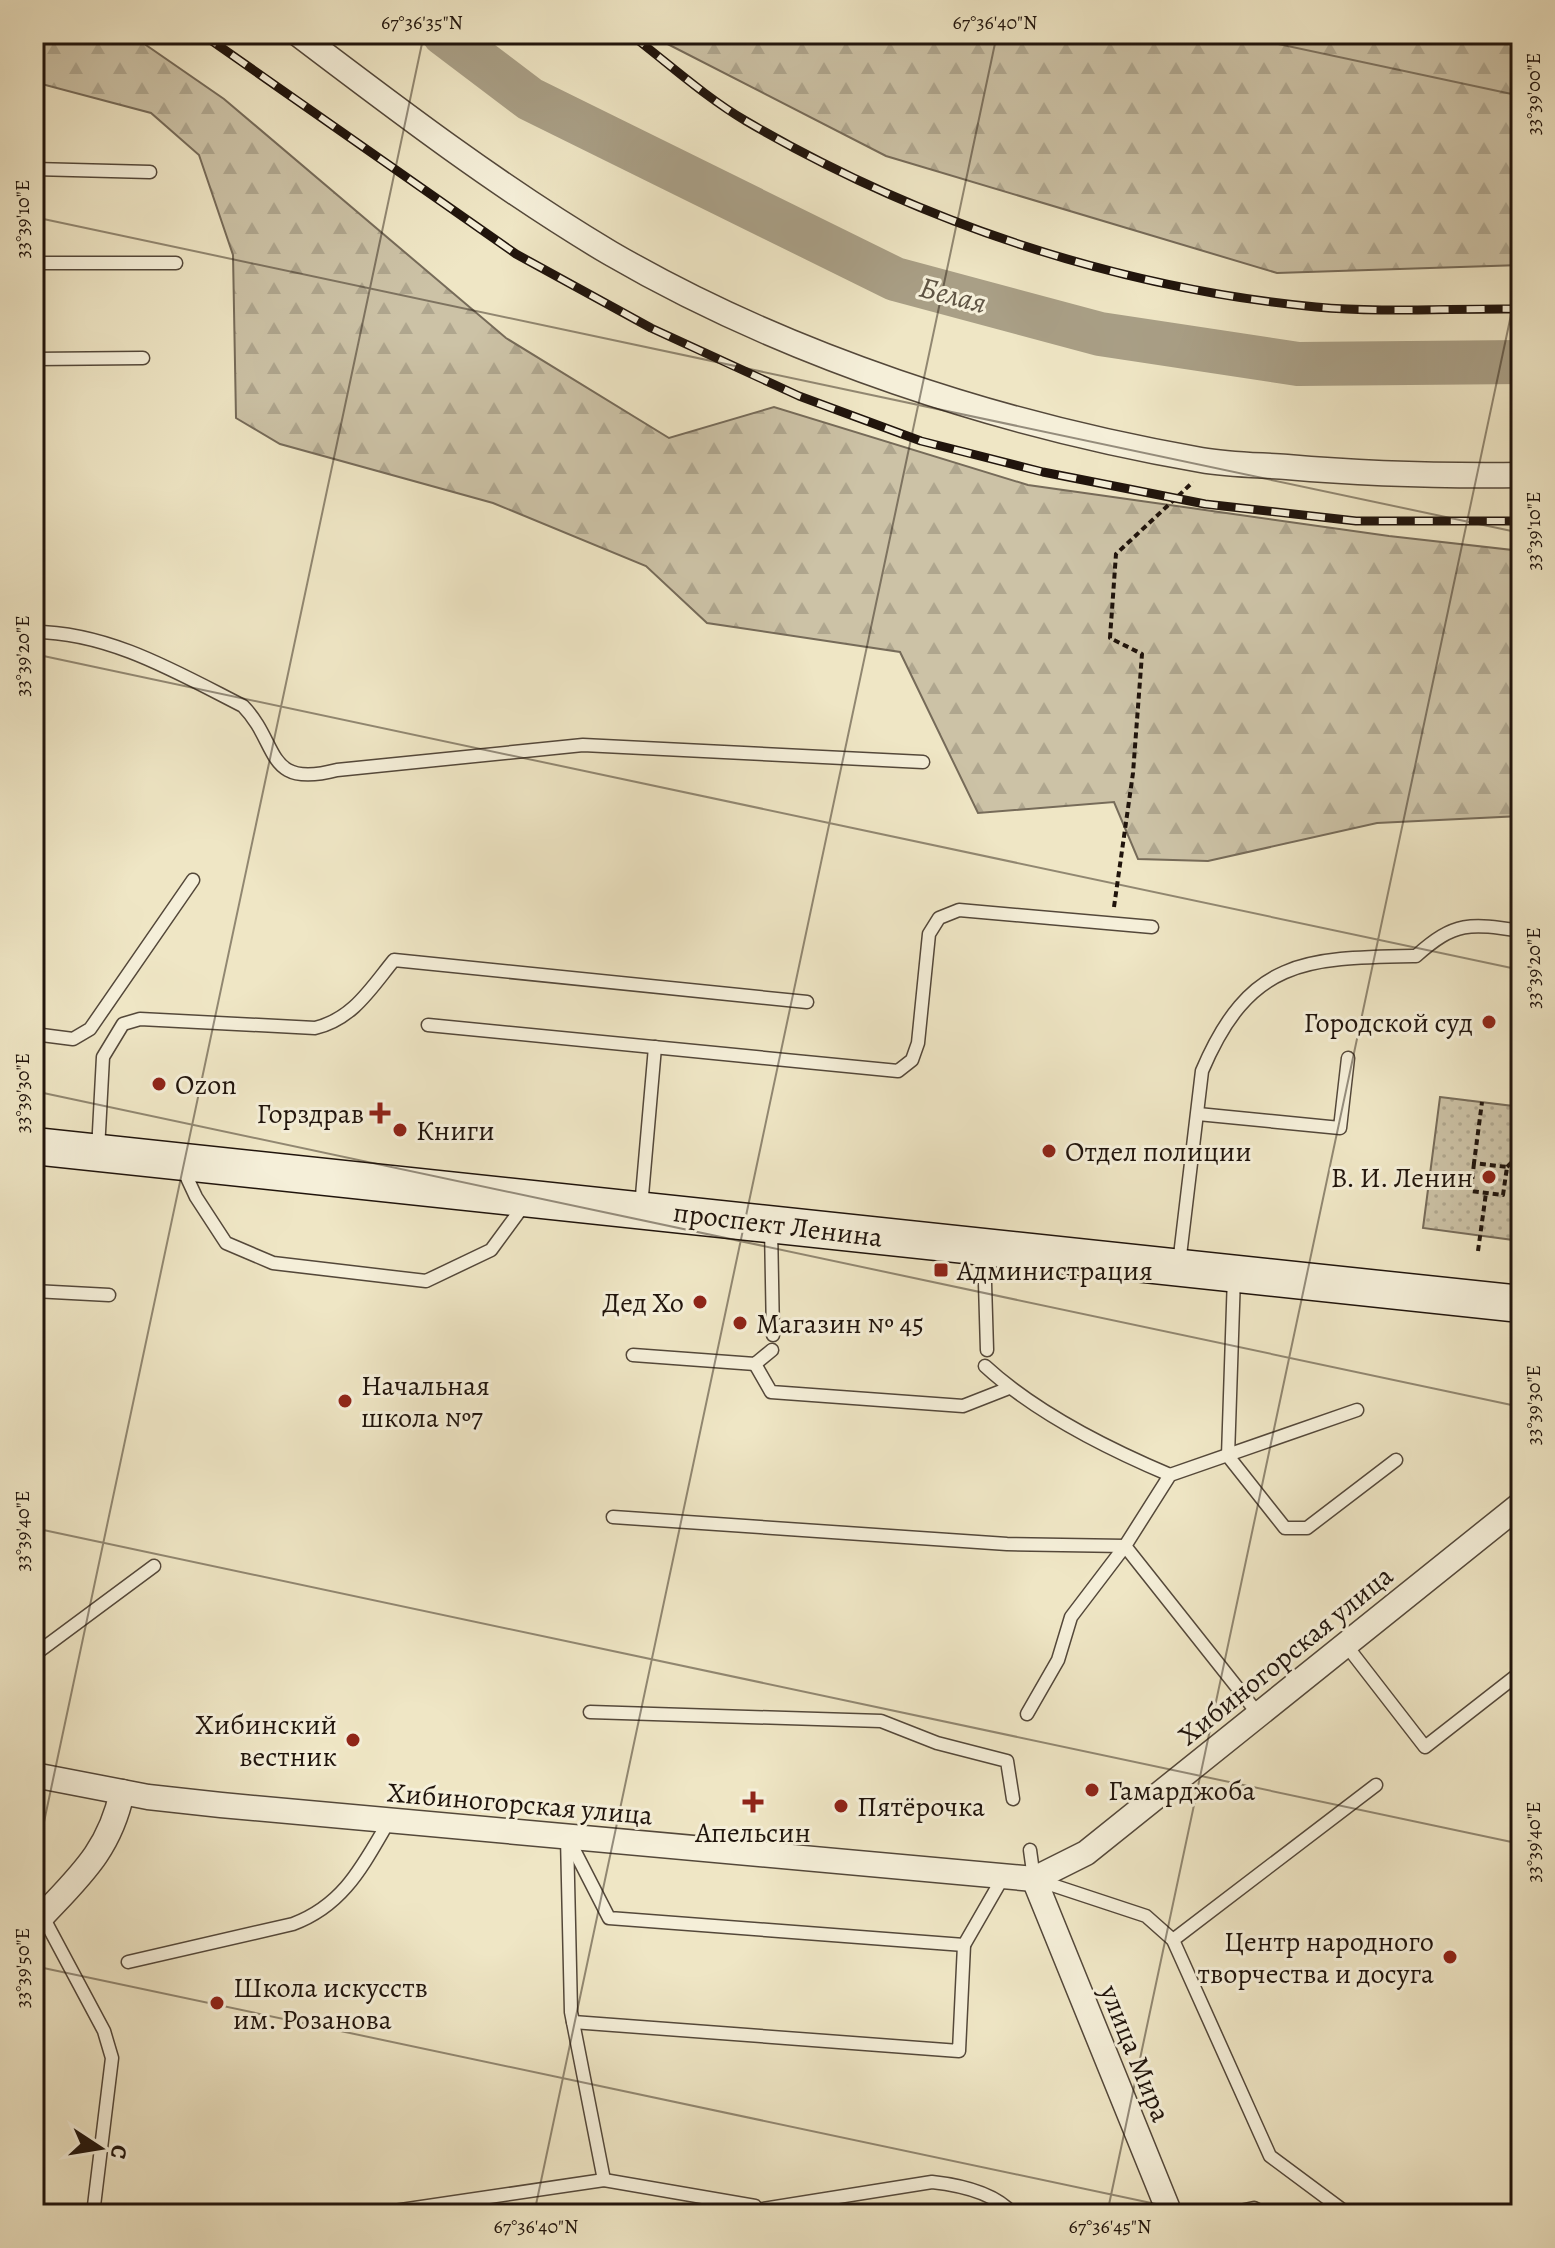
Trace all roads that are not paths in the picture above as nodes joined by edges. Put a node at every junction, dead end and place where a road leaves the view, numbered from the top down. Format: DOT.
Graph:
graph roads {
  1 [pos="298,34"];
  2 [pos="34,169"];
  3 [pos="150,172"];
  4 [pos="34,263"];
  5 [pos="176,263"];
  6 [pos="143,358"];
  7 [pos="34,359"];
  8 [pos="1521,475"];
  9 [pos="34,632"];
  10 [pos="923,762"];
  11 [pos="193,880"];
  12 [pos="1152,927"];
  13 [pos="1521,931"];
  14 [pos="807,1002"];
  15 [pos="428,1025"];
  16 [pos="34,1034"];
  17 [pos="655,1047"];
  18 [pos="1348,1058"];
  19 [pos="1198,1114"];
  20 [pos="34,1146"];
  21 [pos="98,1153"];
  22 [pos="180,1163"];
  23 [pos="528,1199"];
  24 [pos="641,1208"];
  25 [pos="771,1224"];
  26 [pos="984,1247"];
  27 [pos="1178,1267"];
  28 [pos="1234,1273"];
  29 [pos="34,1291"];
  30 [pos="109,1295"];
  31 [pos="1521,1301"];
  32 [pos="773,1335"];
  33 [pos="772,1350"];
  34 [pos="987,1350"];
  35 [pos="633,1355"];
  36 [pos="755,1364"];
  37 [pos="985,1366"];
  38 [pos="1009,1388"];
  39 [pos="1357,1410"];
  40 [pos="1228,1456"];
  41 [pos="1396,1460"];
  42 [pos="1170,1475"];
  43 [pos="1521,1504"];
  44 [pos="613,1517"];
  45 [pos="1125,1546"];
  46 [pos="154,1566"];
  47 [pos="1346,1645"];
  48 [pos="34,1655"];
  49 [pos="1521,1672"];
  50 [pos="590,1712"];
  51 [pos="1027,1714"];
  52 [pos="1259,1715"];
  53 [pos="34,1775"];
  54 [pos="1376,1785"];
  55 [pos="122,1792"];
  56 [pos="1013,1799"];
  57 [pos="389,1821"];
  58 [pos="567,1837"];
  59 [pos="1030,1850"];
  60 [pos="1002,1879"];
  61 [pos="1034,1879"];
  62 [pos="38,1920"];
  63 [pos="1173,1940"];
  64 [pos="964,1945"];
  65 [pos="128,1962"];
  66 [pos="573,2022"];
  67 [pos="604,2180"];
  68 [pos="766,2208"];
  69 [pos="93,2214"];
  70 [pos="374,2214"];
  71 [pos="732,2214"];
  72 [pos="1013,2214"];
  73 [pos="1170,2214"];
  74 [pos="1226,2214"];
  75 [pos="1266,2214"];
  76 [pos="1348,2214"];
  1 -- 8 [label="street"];
  2 -- 3 [label="lane"];
  4 -- 5 [label="lane"];
  6 -- 7 [label="lane"];
  9 -- 10 [label="lane"];
  11 -- 16 [label="lane"];
  12 -- 17 [label="lane"];
  13 -- 19 [label="lane"];
  14 -- 21 [label="lane"];
  15 -- 17 [label="lane"];
  17 -- 24 [label="lane"];
  18 -- 19 [label="lane"];
  19 -- 27 [label="lane"];
  20 -- 21 [label="main road, проспект Ленина"];
  21 -- 22 [label="main road, проспект Ленина"];
  22 -- 23 [label="main road, проспект Ленина"];
  22 -- 23 [label="lane"];
  23 -- 24 [label="main road, проспект Ленина"];
  24 -- 25 [label="main road, проспект Ленина"];
  25 -- 26 [label="main road, проспект Ленина"];
  25 -- 32 [label="lane"];
  26 -- 27 [label="main road, проспект Ленина"];
  26 -- 34 [label="lane"];
  27 -- 28 [label="main road, проспект Ленина"];
  28 -- 31 [label="main road, проспект Ленина"];
  28 -- 40 [label="lane"];
  29 -- 30 [label="lane"];
  33 -- 36 [label="lane"];
  35 -- 36 [label="lane"];
  36 -- 38 [label="lane"];
  37 -- 38 [label="lane"];
  38 -- 42 [label="lane"];
  39 -- 40 [label="lane"];
  40 -- 41 [label="lane"];
  40 -- 42 [label="lane"];
  42 -- 45 [label="lane"];
  43 -- 47 [label="street, Хибиногорская улица"];
  44 -- 45 [label="lane"];
  45 -- 51 [label="lane"];
  45 -- 52 [label="lane"];
  46 -- 48 [label="lane"];
  47 -- 49 [label="lane"];
  47 -- 52 [label="street, Хибиногорская улица"];
  50 -- 56 [label="lane"];
  52 -- 61 [label="street, Хибиногорская улица"];
  53 -- 55 [label="street, Хибиногорская улица"];
  54 -- 63 [label="lane"];
  55 -- 57 [label="street, Хибиногорская улица"];
  55 -- 62 [label="street"];
  57 -- 58 [label="street, Хибиногорская улица"];
  57 -- 65 [label="lane"];
  58 -- 60 [label="street, Хибиногорская улица"];
  58 -- 64 [label="lane"];
  58 -- 66 [label="lane"];
  59 -- 61 [label="lane"];
  60 -- 61 [label="street, Хибиногорская улица"];
  60 -- 64 [label="lane"];
  61 -- 63 [label="lane"];
  61 -- 73 [label="street, улица Мира"];
  62 -- 69 [label="lane"];
  63 -- 76 [label="lane"];
  64 -- 66 [label="lane"];
  66 -- 67 [label="lane"];
  67 -- 68 [label="lane"];
  67 -- 70 [label="lane"];
  68 -- 71 [label="lane"];
  68 -- 72 [label="lane"];
  74 -- 75 [label="lane"];
}
